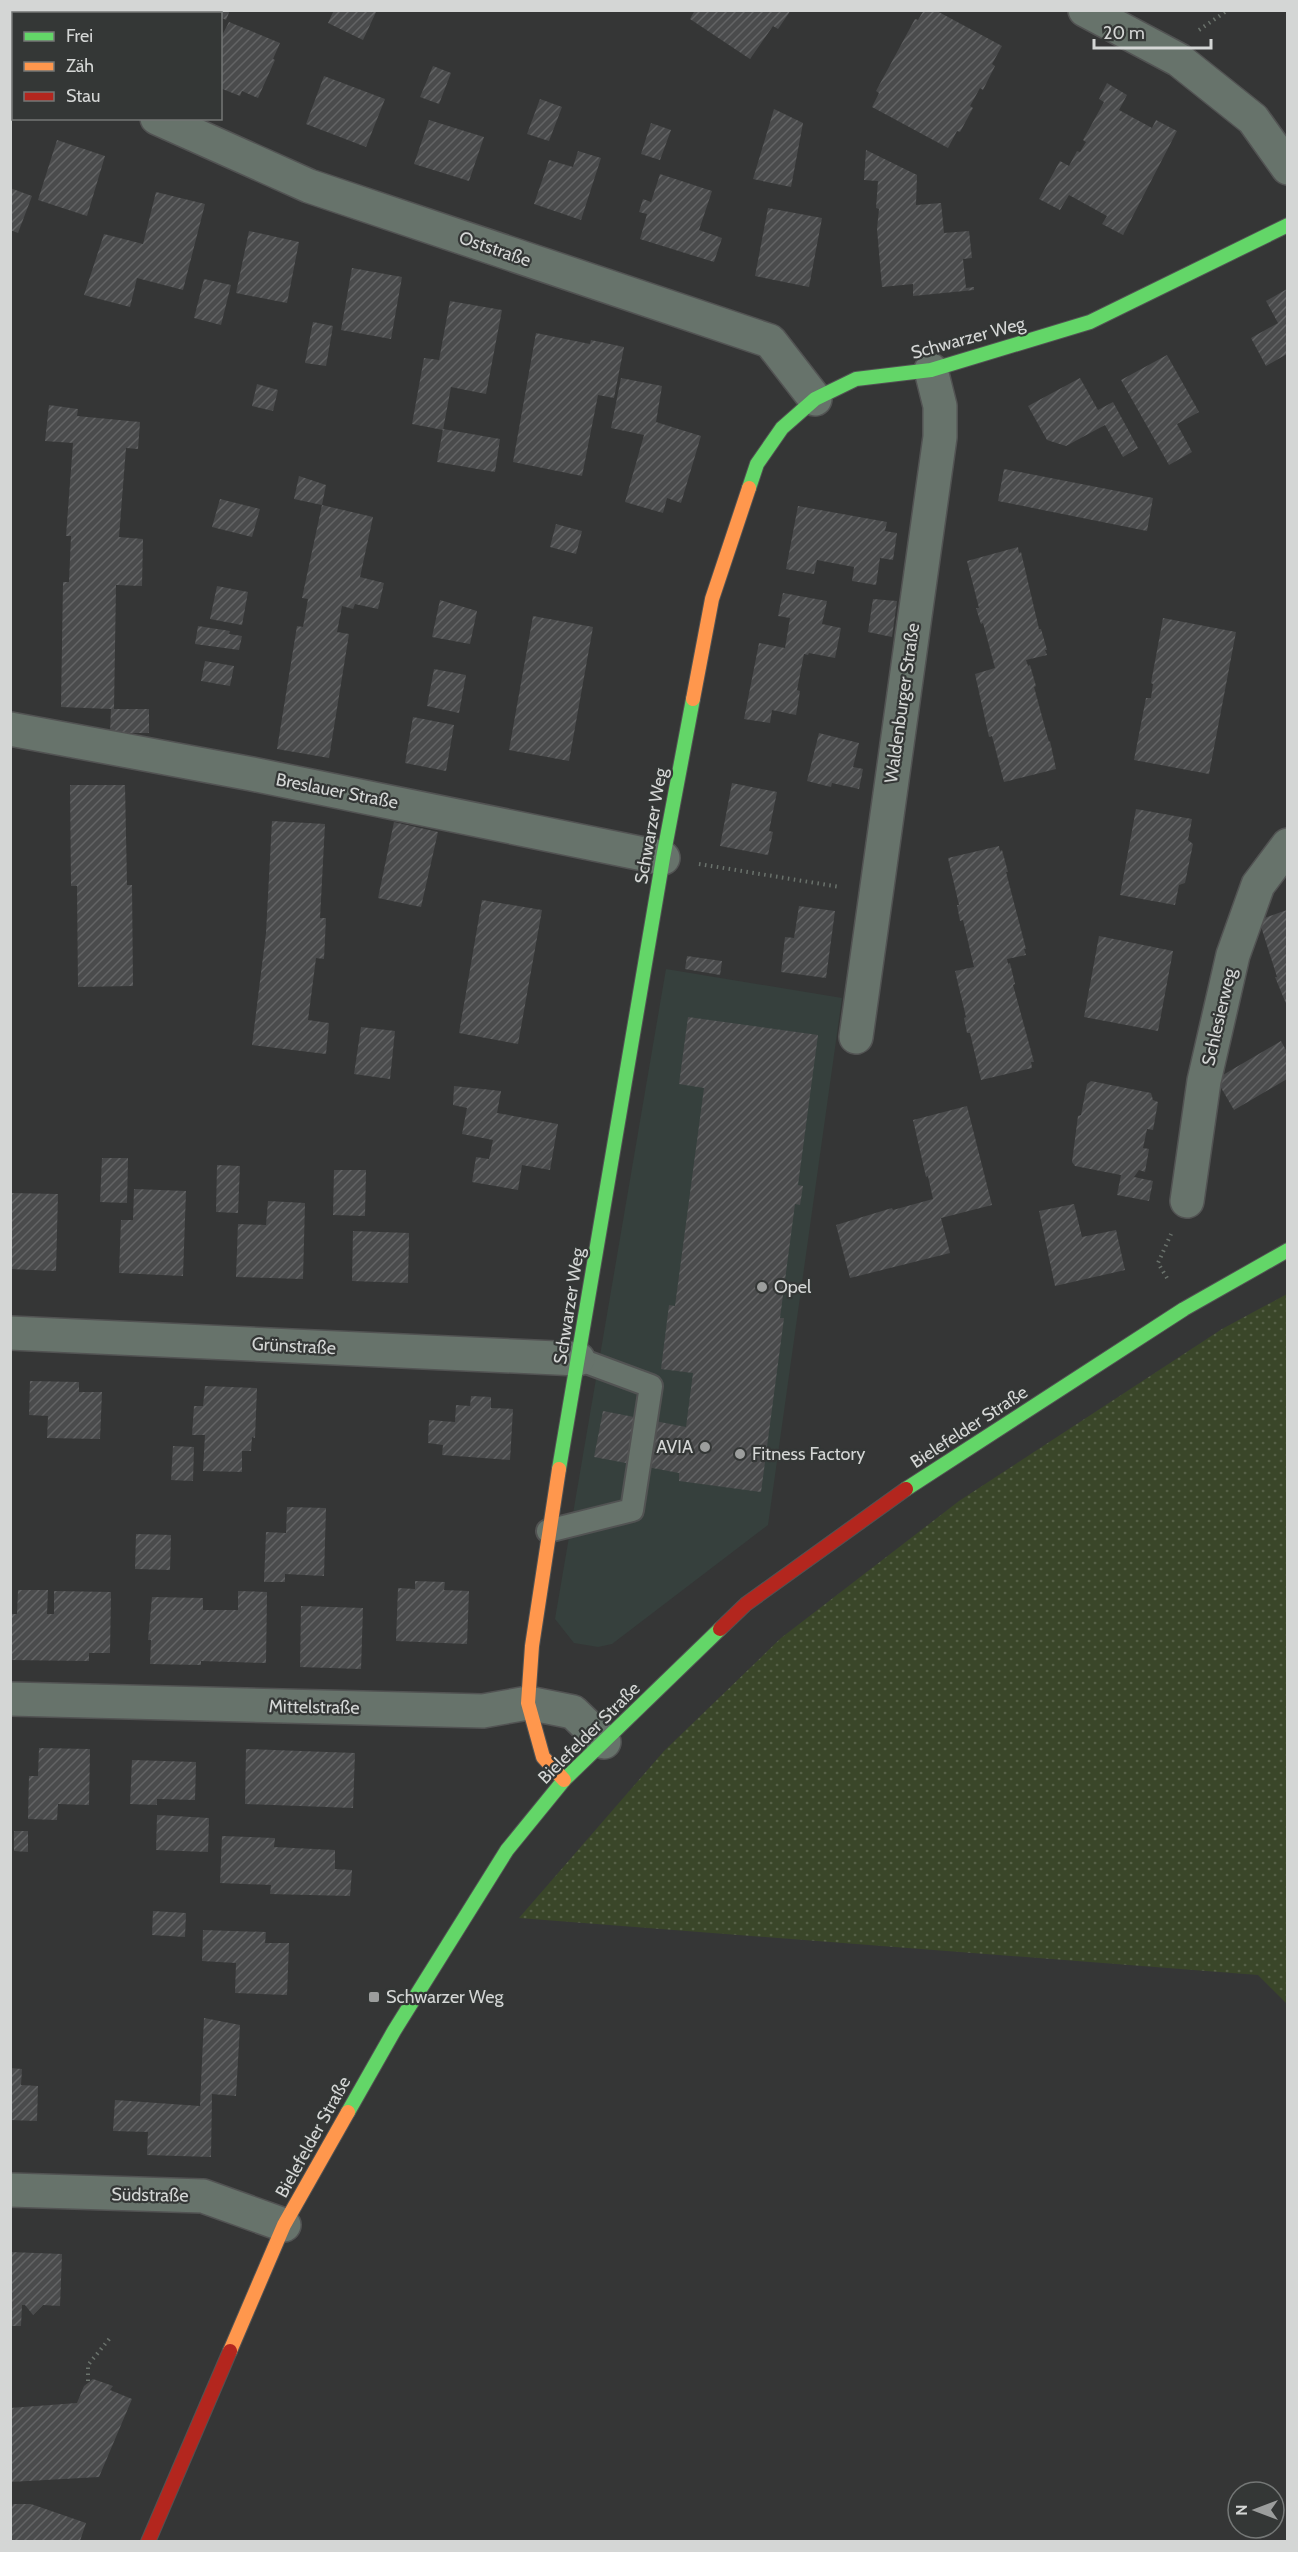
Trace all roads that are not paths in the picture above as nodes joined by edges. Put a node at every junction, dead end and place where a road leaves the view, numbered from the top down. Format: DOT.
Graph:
graph roads {
  1 [pos="1085,10"];
  2 [pos="161,120"];
  3 [pos="1287,168"];
  4 [pos="1287,225"];
  5 [pos="931,369"];
  6 [pos="815,399"];
  7 [pos="10,729"];
  8 [pos="1287,845"];
  9 [pos="663,858"];
  10 [pos="856,1037"];
  11 [pos="1187,1201"];
  12 [pos="1287,1250"];
  13 [pos="10,1333"];
  14 [pos="578,1359"];
  15 [pos="548,1531"];
  16 [pos="10,1700"];
  17 [pos="528,1703"];
  18 [pos="604,1742"];
  19 [pos="564,1779"];
  20 [pos="10,2190"];
  21 [pos="284,2225"];
  22 [pos="147,2541"];
  1 -- 3 [label="street"];
  2 -- 6 [label="street, Oststraße"];
  4 -- 5 [label="street, Schwarzer Weg"];
  5 -- 6 [label="street, Schwarzer Weg"];
  5 -- 10 [label="street, Waldenburger Straße"];
  6 -- 9 [label="street, Schwarzer Weg"];
  7 -- 9 [label="street, Breslauer Straße"];
  8 -- 11 [label="street, Schlesierweg"];
  9 -- 14 [label="street, Schwarzer Weg"];
  12 -- 18 [label="street, Bielefelder Straße"];
  13 -- 14 [label="street, Grünstraße"];
  14 -- 15 [label="street, Schwarzer Weg"];
  14 -- 15 [label="lane"];
  15 -- 17 [label="street, Schwarzer Weg"];
  16 -- 17 [label="street, Mittelstraße"];
  17 -- 18 [label="street, Mittelstraße"];
  17 -- 19 [label="street, Schwarzer Weg"];
  18 -- 19 [label="street, Bielefelder Straße"];
  19 -- 21 [label="street, Bielefelder Straße"];
  20 -- 21 [label="street, Südstraße"];
  21 -- 22 [label="street, Bielefelder Straße"];
}
